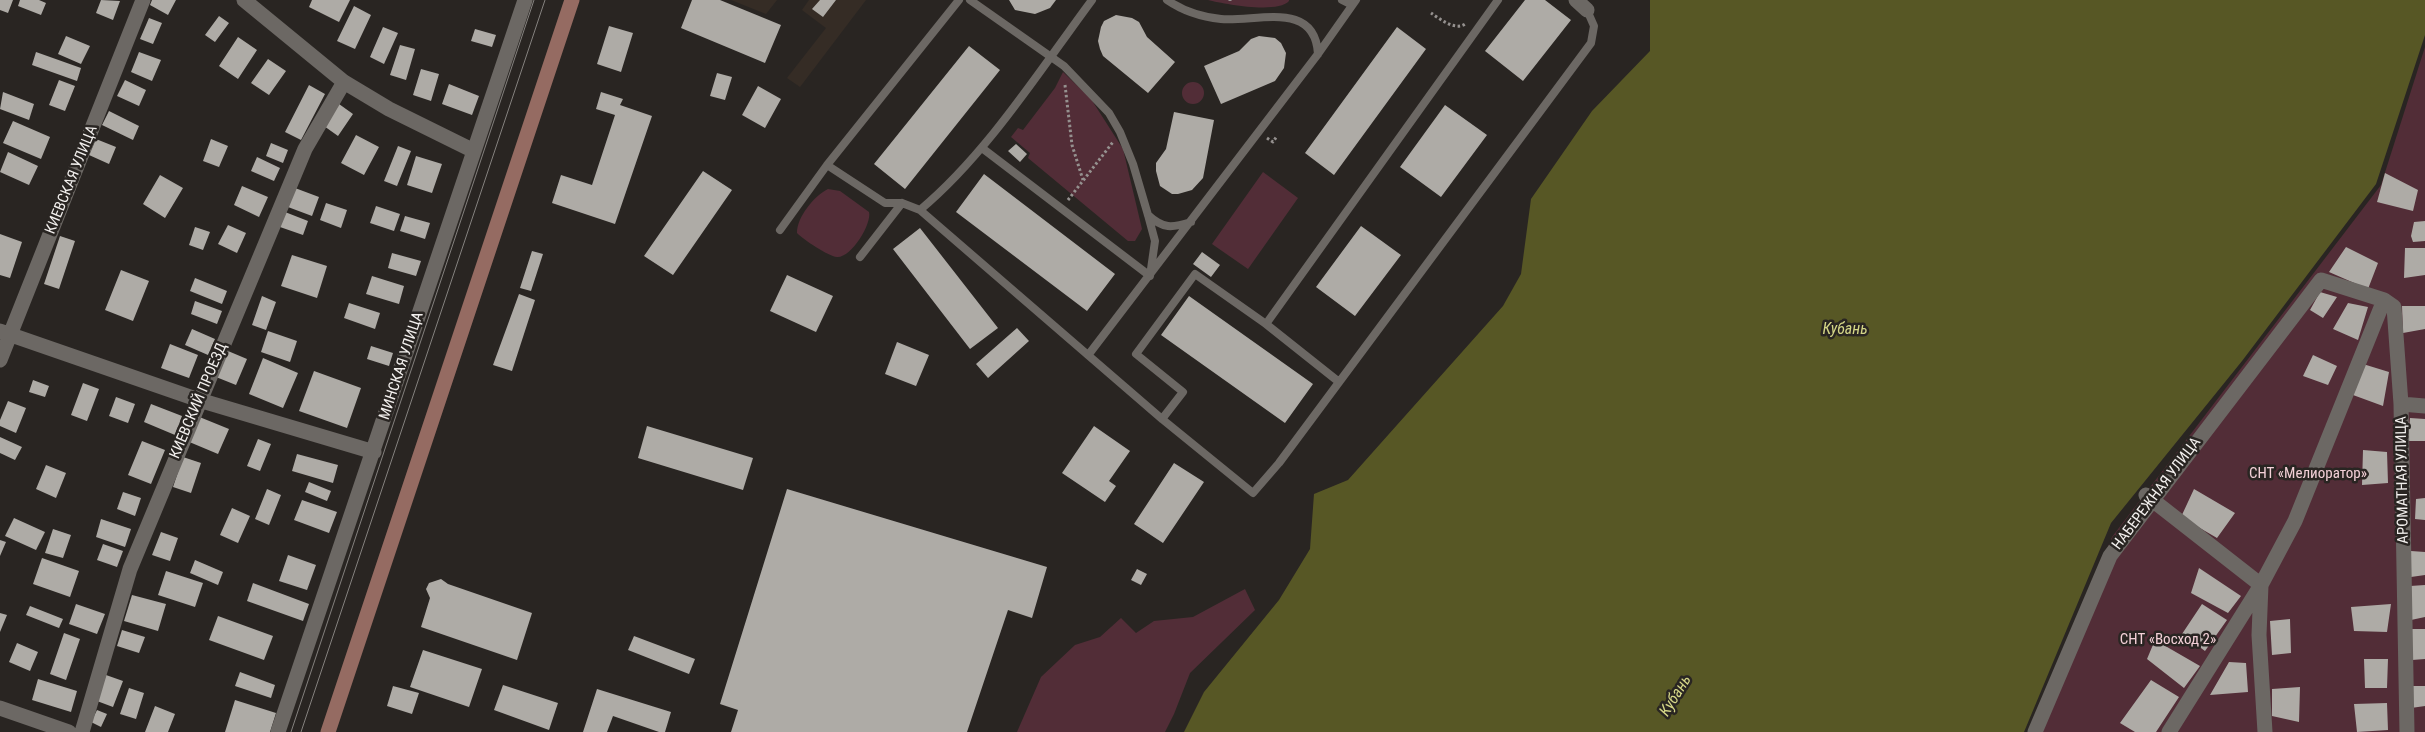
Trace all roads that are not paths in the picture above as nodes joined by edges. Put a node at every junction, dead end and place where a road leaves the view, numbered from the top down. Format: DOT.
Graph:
graph roads {
  1 [pos="144,0"];
  2 [pos="244,0"];
  3 [pos="525,0"];
  4 [pos="572,0"];
  5 [pos="959,0"];
  6 [pos="970,0"];
  7 [pos="1092,0"];
  8 [pos="1167,0"];
  9 [pos="1342,0"];
  10 [pos="1498,0"];
  11 [pos="1354,2"];
  12 [pos="1581,5"];
  13 [pos="1318,54"];
  14 [pos="1050,56"];
  15 [pos="344,82"];
  16 [pos="982,148"];
  17 [pos="474,151"];
  18 [pos="827,165"];
  19 [pos="902,203"];
  20 [pos="920,210"];
  21 [pos="1148,214"];
  22 [pos="1191,222"];
  23 [pos="780,230"];
  24 [pos="860,257"];
  25 [pos="1150,276"];
  26 [pos="2384,300"];
  27 [pos="1266,324"];
  28 [pos="5,332"];
  29 [pos="1089,354"];
  30 [pos="0,360"];
  31 [pos="1339,382"];
  32 [pos="199,400"];
  33 [pos="2401,404"];
  34 [pos="2425,406"];
  35 [pos="1162,419"];
  36 [pos="374,452"];
  37 [pos="2149,498"];
  38 [pos="2261,585"];
  39 [pos="0,708"];
  40 [pos="33,727"];
  41 [pos="68,732"];
  42 [pos="82,732"];
  43 [pos="278,732"];
  44 [pos="328,732"];
  45 [pos="2036,732"];
  46 [pos="2169,732"];
  47 [pos="2264,732"];
  48 [pos="2407,732"];
  1 -- 28 [label="street, КИЕВСКАЯ УЛИЦА"];
  2 -- 15 [label="street"];
  3 -- 17 [label="street, МИНСКАЯ УЛИЦА"];
  4 -- 44 [label="main road"];
  5 -- 18 [label="lane"];
  6 -- 14 [label="lane"];
  7 -- 14 [label="lane"];
  8 -- 13 [label="lane"];
  9 -- 11 [label="lane"];
  10 -- 27 [label="lane"];
  11 -- 13 [label="lane"];
  12 -- 31 [label="lane"];
  13 -- 22 [label="lane"];
  14 -- 16 [label="lane"];
  14 -- 21 [label="lane"];
  15 -- 17 [label="street"];
  15 -- 32 [label="street, КИЕВСКИЙ ПРОЕЗД"];
  16 -- 20 [label="lane"];
  16 -- 25 [label="lane"];
  17 -- 36 [label="street, МИНСКАЯ УЛИЦА"];
  18 -- 19 [label="lane"];
  18 -- 23 [label="lane"];
  19 -- 20 [label="lane"];
  19 -- 24 [label="lane"];
  20 -- 29 [label="lane"];
  21 -- 22 [label="lane"];
  21 -- 25 [label="lane"];
  22 -- 25 [label="lane"];
  25 -- 29 [label="lane"];
  26 -- 33 [label="street, АРОМАТНАЯ УЛИЦА"];
  26 -- 37 [label="street, НАБЕРЕЖНАЯ УЛИЦА"];
  26 -- 38 [label="street"];
  27 -- 31 [label="lane"];
  27 -- 35 [label="lane"];
  28 -- 30 [label="street, КИЕВСКАЯ УЛИЦА"];
  28 -- 32 [label="street"];
  29 -- 35 [label="lane"];
  31 -- 35 [label="lane"];
  32 -- 36 [label="street"];
  32 -- 42 [label="street, КИЕВСКИЙ ПРОЕЗД"];
  33 -- 34 [label="street"];
  33 -- 48 [label="street, АРОМАТНАЯ УЛИЦА"];
  36 -- 43 [label="street, МИНСКАЯ УЛИЦА"];
  37 -- 38 [label="street"];
  37 -- 45 [label="street, НАБЕРЕЖНАЯ УЛИЦА"];
  38 -- 46 [label="street"];
  38 -- 47 [label="street"];
  39 -- 40 [label="street"];
  40 -- 41 [label="street"];
}
